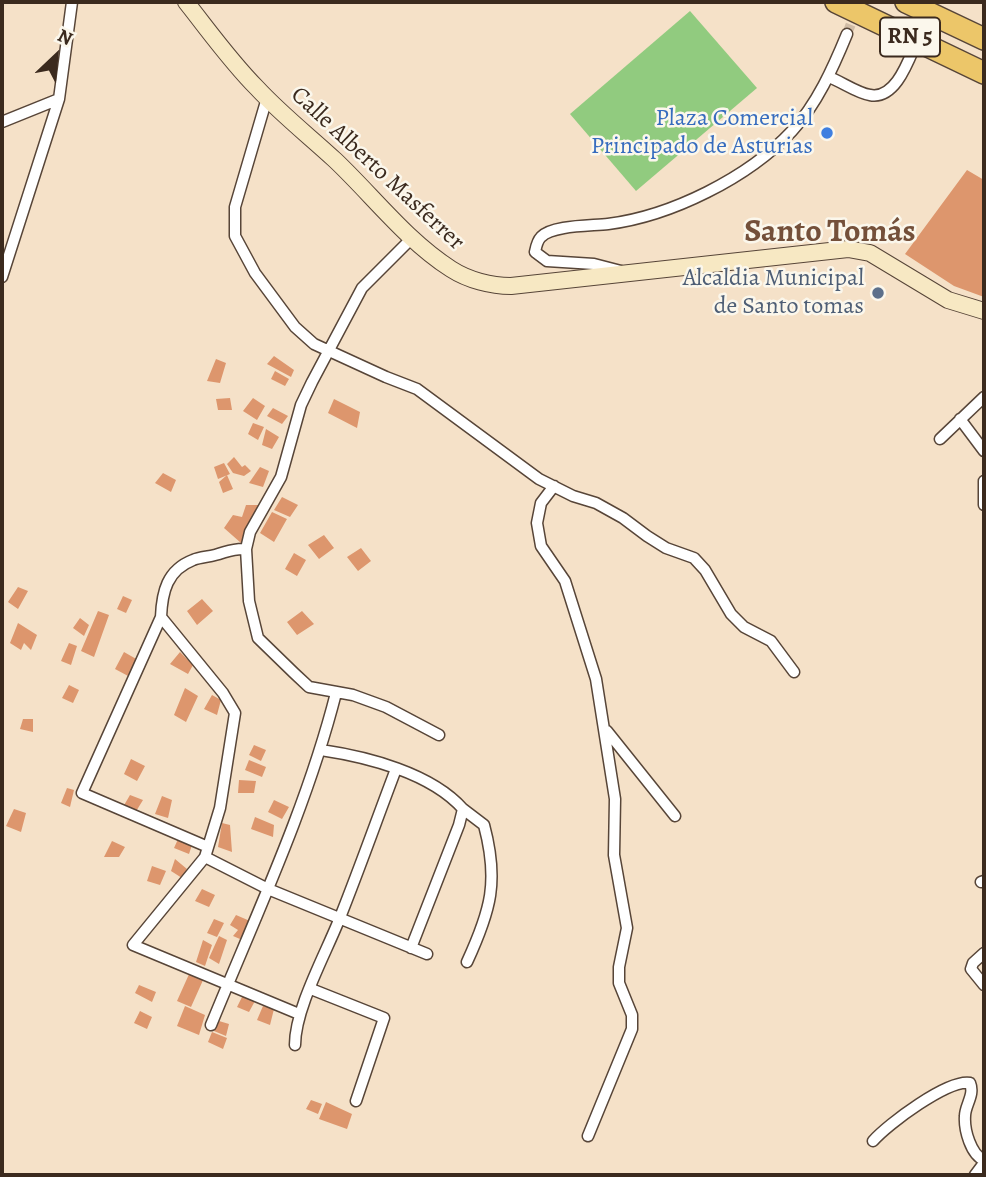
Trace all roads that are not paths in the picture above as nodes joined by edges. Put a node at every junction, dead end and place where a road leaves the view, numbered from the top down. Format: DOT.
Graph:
graph roads {
  1 [pos="72,2"];
  2 [pos="186,2"];
  3 [pos="836,2"];
  4 [pos="906,2"];
  5 [pos="847,34"];
  6 [pos="984,39"];
  7 [pos="917,41"];
  8 [pos="984,73"];
  9 [pos="829,77"];
  10 [pos="59,99"];
  11 [pos="267,99"];
  12 [pos="2,122"];
  13 [pos="412,238"];
  14 [pos="633,274"];
  15 [pos="2,277"];
  16 [pos="984,311"];
  17 [pos="328,351"];
  18 [pos="984,397"];
  19 [pos="960,419"];
  20 [pos="940,439"];
  21 [pos="984,452"];
  22 [pos="984,481"];
  23 [pos="554,486"];
  24 [pos="984,505"];
  25 [pos="246,549"];
  26 [pos="161,617"];
  27 [pos="793,672"];
  28 [pos="336,693"];
  29 [pos="605,729"];
  30 [pos="439,734"];
  31 [pos="321,750"];
  32 [pos="396,769"];
  33 [pos="463,809"];
  34 [pos="675,816"];
  35 [pos="206,852"];
  36 [pos="268,889"];
  37 [pos="340,918"];
  38 [pos="411,948"];
  39 [pos="984,953"];
  40 [pos="427,954"];
  41 [pos="467,962"];
  42 [pos="228,984"];
  43 [pos="984,985"];
  44 [pos="311,989"];
  45 [pos="299,1014"];
  46 [pos="211,1025"];
  47 [pos="295,1045"];
  48 [pos="356,1101"];
  49 [pos="587,1136"];
  50 [pos="873,1141"];
  51 [pos="984,1162"];
  52 [pos="975,1175"];
  1 -- 10 [label="street"];
  2 -- 11 [label="main road, Calle Alberto Masferrer"];
  3 -- 7 [label="highway, RN 5"];
  4 -- 6 [label="highway, RN 5"];
  5 -- 9 [label="street"];
  7 -- 8 [label="highway, RN 5"];
  7 -- 9 [label="street"];
  9 -- 14 [label="street"];
  10 -- 12 [label="street"];
  10 -- 15 [label="street"];
  11 -- 13 [label="main road, Calle Alberto Masferrer"];
  11 -- 17 [label="street"];
  13 -- 14 [label="main road, Calle Alberto Masferrer"];
  13 -- 17 [label="street"];
  14 -- 16 [label="main road, Calle Alberto Masferrer"];
  17 -- 23 [label="street"];
  17 -- 25 [label="street"];
  18 -- 19 [label="street"];
  19 -- 20 [label="street"];
  19 -- 21 [label="street"];
  22 -- 24 [label="street"];
  23 -- 27 [label="street"];
  23 -- 29 [label="street"];
  25 -- 26 [label="street"];
  25 -- 28 [label="street"];
  26 -- 35 [label="street"];
  26 -- 35 [label="street"];
  28 -- 30 [label="street"];
  28 -- 31 [label="street"];
  29 -- 34 [label="street"];
  29 -- 49 [label="street"];
  31 -- 32 [label="street"];
  31 -- 36 [label="street"];
  32 -- 33 [label="street"];
  32 -- 37 [label="street"];
  33 -- 38 [label="street"];
  33 -- 41 [label="street"];
  35 -- 36 [label="street"];
  35 -- 42 [label="street"];
  36 -- 37 [label="street"];
  36 -- 42 [label="street"];
  37 -- 38 [label="street"];
  37 -- 44 [label="street"];
  38 -- 40 [label="street"];
  39 -- 43 [label="street"];
  42 -- 45 [label="street"];
  42 -- 46 [label="street"];
  44 -- 45 [label="street"];
  44 -- 48 [label="street"];
  45 -- 47 [label="street"];
  50 -- 51 [label="street"];
  51 -- 52 [label="street"];
}
